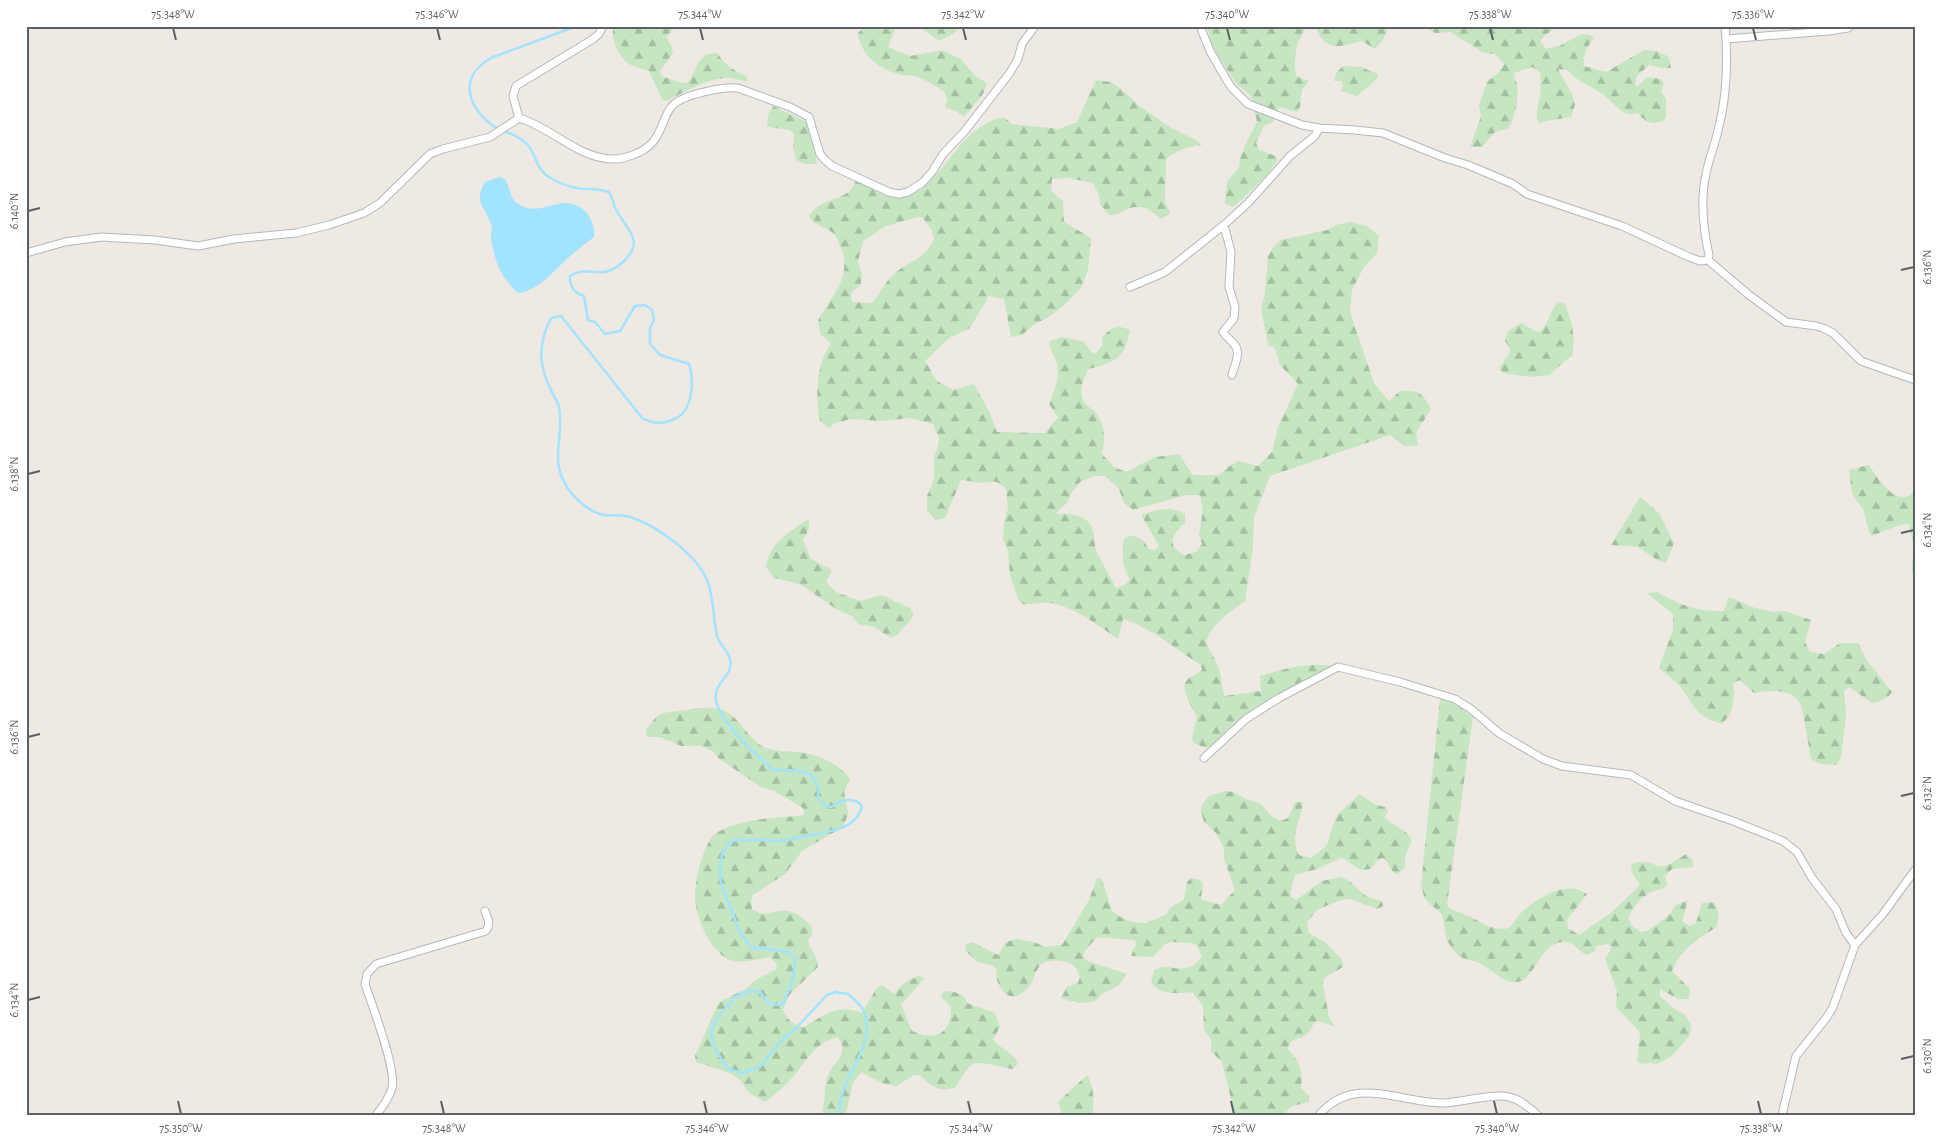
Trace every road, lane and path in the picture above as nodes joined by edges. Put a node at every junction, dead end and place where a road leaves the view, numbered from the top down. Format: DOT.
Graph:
graph roads {
  1 [pos="602,26"];
  2 [pos="1035,26"];
  3 [pos="1200,26"];
  4 [pos="1725,26"];
  5 [pos="1850,26"];
  6 [pos="1726,39"];
  7 [pos="519,118"];
  8 [pos="1319,128"];
  9 [pos="1224,225"];
  10 [pos="26,253"];
  11 [pos="1708,260"];
  12 [pos="1130,287"];
  13 [pos="1232,375"];
  14 [pos="1915,380"];
  15 [pos="1204,758"];
  16 [pos="1915,870"];
  17 [pos="485,911"];
  18 [pos="1855,945"];
  19 [pos="376,1115"];
  20 [pos="1319,1115"];
  21 [pos="1538,1115"];
  22 [pos="1782,1115"];
  1 -- 7 [label="street"];
  2 -- 7 [label="street"];
  3 -- 8 [label="street"];
  4 -- 6 [label="street"];
  5 -- 6 [label="street"];
  6 -- 11 [label="street"];
  7 -- 10 [label="street"];
  8 -- 9 [label="street"];
  8 -- 11 [label="street"];
  9 -- 12 [label="street"];
  9 -- 13 [label="street"];
  11 -- 14 [label="street"];
  15 -- 18 [label="street"];
  16 -- 18 [label="street"];
  17 -- 19 [label="street"];
  18 -- 22 [label="street"];
  20 -- 21 [label="street"];
}
